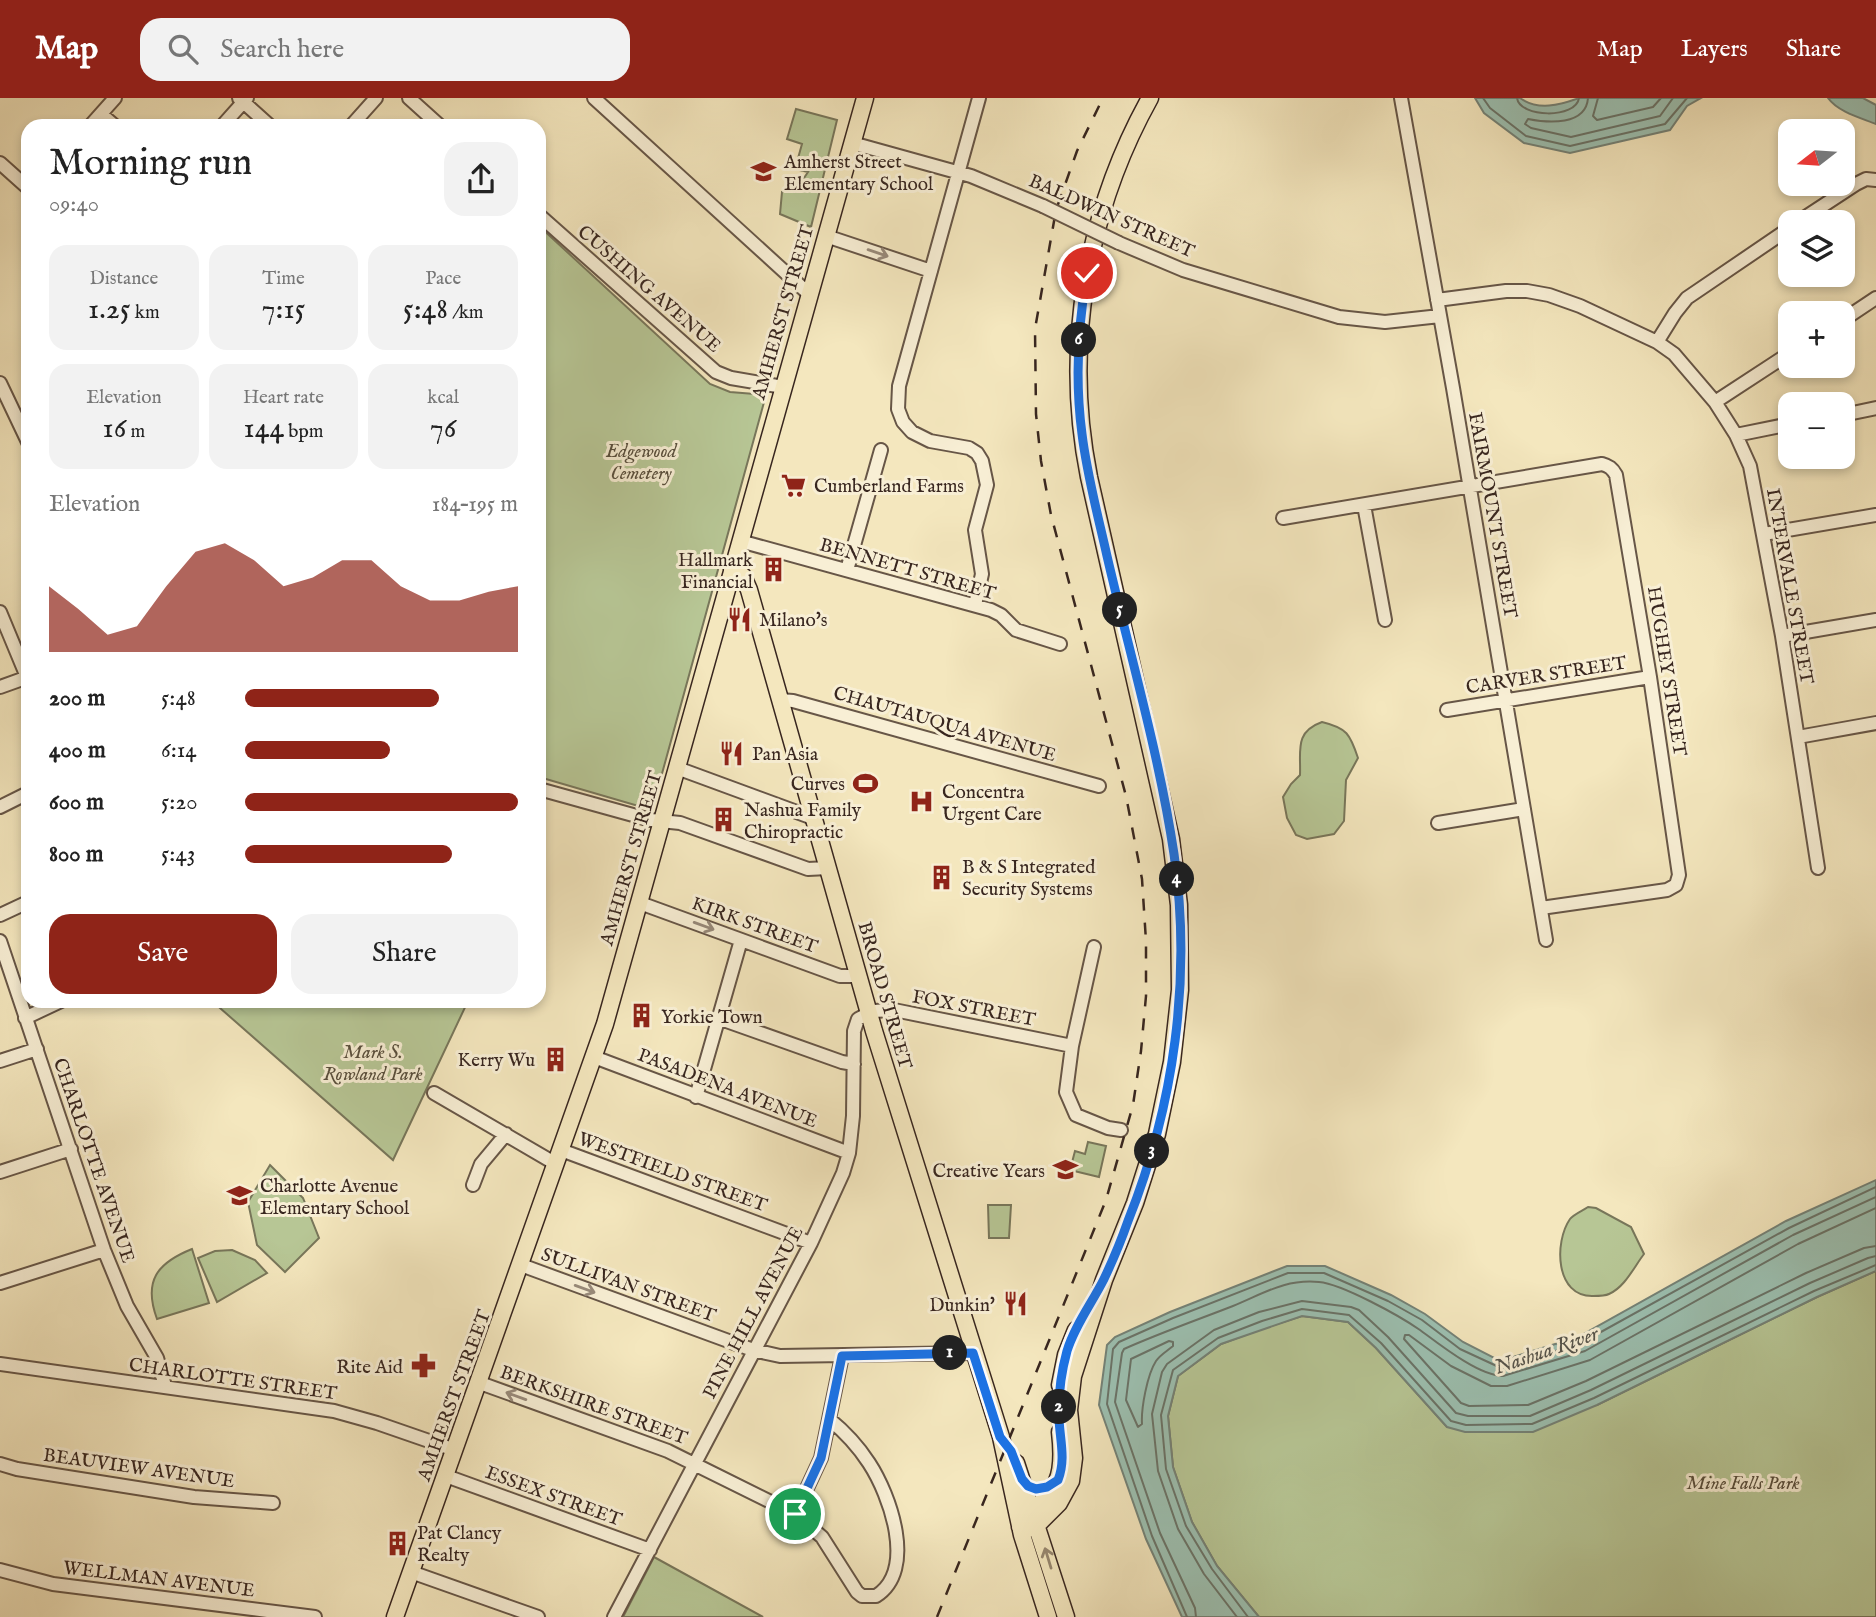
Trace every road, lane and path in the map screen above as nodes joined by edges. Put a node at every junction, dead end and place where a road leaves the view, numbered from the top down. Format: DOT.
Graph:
graph roads {
  1 [pos="115,98"];
  2 [pos="376,98"];
  3 [pos="409,98"];
  4 [pos="594,98"];
  5 [pos="864,98"];
  6 [pos="979,98"];
  7 [pos="1150,98"];
  8 [pos="1401,98"];
  9 [pos="243,99"];
  10 [pos="101,114"];
  11 [pos="96,119"];
  12 [pos="106,119"];
  13 [pos="227,119"];
  14 [pos="263,119"];
  15 [pos="357,119"];
  16 [pos="432,119"];
  17 [pos="852,143"];
  18 [pos="0,163"];
  19 [pos="959,173"];
  20 [pos="1876,180"];
  21 [pos="21,182"];
  22 [pos="1816,210"];
  23 [pos="546,221"];
  24 [pos="826,236"];
  25 [pos="1778,236"];
  26 [pos="931,271"];
  27 [pos="809,293"];
  28 [pos="1876,298"];
  29 [pos="1437,300"];
  30 [pos="1855,312"];
  31 [pos="1440,316"];
  32 [pos="1657,342"];
  33 [pos="1778,361"];
  34 [pos="0,383"];
  35 [pos="783,387"];
  36 [pos="1715,402"];
  37 [pos="1876,408"];
  38 [pos="1855,412"];
  39 [pos="1778,426"];
  40 [pos="21,427"];
  41 [pos="1736,435"];
  42 [pos="881,450"];
  43 [pos="1469,487"];
  44 [pos="1364,505"];
  45 [pos="1876,514"];
  46 [pos="1283,518"];
  47 [pos="1764,534"];
  48 [pos="740,541"];
  49 [pos="732,570"];
  50 [pos="847,570"];
  51 [pos="975,605"];
  52 [pos="0,612"];
  53 [pos="1385,620"];
  54 [pos="1876,620"];
  55 [pos="1782,636"];
  56 [pos="1060,644"];
  57 [pos="21,661"];
  58 [pos="1650,677"];
  59 [pos="21,680"];
  60 [pos="0,687"];
  61 [pos="780,700"];
  62 [pos="1506,700"];
  63 [pos="1447,710"];
  64 [pos="1876,723"];
  65 [pos="1798,737"];
  66 [pos="677,768"];
  67 [pos="1099,786"];
  68 [pos="546,791"];
  69 [pos="21,796"];
  70 [pos="0,807"];
  71 [pos="1524,809"];
  72 [pos="813,818"];
  73 [pos="663,821"];
  74 [pos="1438,823"];
  75 [pos="828,868"];
  76 [pos="1818,868"];
  77 [pos="640,903"];
  78 [pos="21,905"];
  79 [pos="1541,908"];
  80 [pos="0,915"];
  81 [pos="741,940"];
  82 [pos="1546,940"];
  83 [pos="1,946"];
  84 [pos="1094,947"];
  85 [pos="858,976"];
  86 [pos="21,1006"];
  87 [pos="22,1008"];
  88 [pos="46,1008"];
  89 [pos="868,1012"];
  90 [pos="718,1017"];
  91 [pos="25,1018"];
  92 [pos="1072,1046"];
  93 [pos="37,1049"];
  94 [pos="594,1058"];
  95 [pos="0,1061"];
  96 [pos="854,1064"];
  97 [pos="434,1093"];
  98 [pos="696,1097"];
  99 [pos="1121,1130"];
  100 [pos="506,1134"];
  101 [pos="71,1149"];
  102 [pos="849,1153"];
  103 [pos="559,1157"];
  104 [pos="0,1172"];
  105 [pos="472,1185"];
  106 [pos="811,1243"];
  107 [pos="104,1250"];
  108 [pos="521,1265"];
  109 [pos="1104,1280"];
  110 [pos="0,1283"];
  111 [pos="753,1350"];
  112 [pos="973,1353"];
  113 [pos="842,1356"];
  114 [pos="0,1364"];
  115 [pos="480,1383"];
  116 [pos="165,1386"];
  117 [pos="829,1419"];
  118 [pos="1000,1437"];
  119 [pos="455,1450"];
  120 [pos="695,1462"];
  121 [pos="0,1464"];
  122 [pos="446,1476"];
  123 [pos="1022,1479"];
  124 [pos="1058,1480"];
  125 [pos="273,1503"];
  126 [pos="795,1514"];
  127 [pos="1027,1521"];
  128 [pos="650,1550"];
  129 [pos="0,1570"];
  130 [pos="411,1572"];
  131 [pos="315,1617"];
  132 [pos="395,1617"];
  133 [pos="538,1617"];
  134 [pos="614,1617"];
  135 [pos="1048,1617"];
  136 [pos="1066,1617"];
  1 -- 10 [label="street"];
  2 -- 15 [label="street"];
  3 -- 16 [label="street"];
  4 -- 27 [label="street"];
  5 -- 17 [label="main road, AMHERST STREET"];
  6 -- 19 [label="street"];
  7 -- 109 [label="main road"];
  8 -- 29 [label="street, FAIRMOUNT STREET"];
  9 -- 13 [label="street"];
  9 -- 14 [label="street"];
  10 -- 11 [label="street"];
  10 -- 12 [label="street"];
  17 -- 19 [label="street, BALDWIN STREET"];
  17 -- 24 [label="main road, AMHERST STREET"];
  18 -- 21 [label="street"];
  19 -- 26 [label="street"];
  19 -- 31 [label="street, BALDWIN STREET, bridge"];
  20 -- 22 [label="street"];
  23 -- 35 [label="street, CUSHING AVENUE"];
  24 -- 26 [label="street, one-way"];
  24 -- 27 [label="main road, AMHERST STREET"];
  25 -- 32 [label="street"];
  26 -- 51 [label="street"];
  27 -- 35 [label="main road, AMHERST STREET"];
  28 -- 30 [label="street"];
  29 -- 31 [label="street, FAIRMOUNT STREET"];
  29 -- 32 [label="street, INTERVALE STREET"];
  31 -- 43 [label="street, FAIRMOUNT STREET"];
  32 -- 36 [label="street, INTERVALE STREET"];
  33 -- 36 [label="street"];
  34 -- 40 [label="street"];
  35 -- 48 [label="main road, AMHERST STREET"];
  36 -- 41 [label="street, INTERVALE STREET"];
  37 -- 38 [label="street"];
  39 -- 41 [label="street"];
  41 -- 47 [label="street, INTERVALE STREET"];
  42 -- 50 [label="street"];
  43 -- 44 [label="street"];
  43 -- 58 [label="street, HUGHEY STREET"];
  43 -- 62 [label="street, FAIRMOUNT STREET"];
  44 -- 46 [label="street"];
  44 -- 53 [label="street"];
  45 -- 47 [label="street"];
  47 -- 55 [label="street, INTERVALE STREET"];
  48 -- 49 [label="main road, AMHERST STREET"];
  48 -- 50 [label="street, BENNETT STREET"];
  49 -- 61 [label="main road, BROAD STREET"];
  49 -- 66 [label="main road, AMHERST STREET"];
  50 -- 51 [label="street, BENNETT STREET"];
  51 -- 56 [label="street, BENNETT STREET"];
  52 -- 57 [label="street"];
  54 -- 55 [label="street"];
  55 -- 65 [label="street, INTERVALE STREET"];
  58 -- 62 [label="street, CARVER STREET"];
  58 -- 79 [label="street, HUGHEY STREET"];
  59 -- 60 [label="street"];
  61 -- 67 [label="street, CHAUTAUQUA AVENUE"];
  61 -- 72 [label="main road, BROAD STREET"];
  62 -- 63 [label="street, CARVER STREET"];
  62 -- 71 [label="street, FAIRMOUNT STREET"];
  64 -- 65 [label="street"];
  65 -- 76 [label="street, INTERVALE STREET"];
  66 -- 72 [label="street"];
  66 -- 73 [label="main road, AMHERST STREET"];
  68 -- 73 [label="street"];
  69 -- 70 [label="street"];
  71 -- 74 [label="street"];
  71 -- 79 [label="street, FAIRMOUNT STREET"];
  72 -- 75 [label="main road, BROAD STREET"];
  73 -- 75 [label="street"];
  73 -- 77 [label="main road, AMHERST STREET"];
  75 -- 85 [label="main road, BROAD STREET"];
  77 -- 81 [label="street, KIRK STREET, one-way"];
  77 -- 94 [label="main road, AMHERST STREET"];
  78 -- 80 [label="street"];
  79 -- 82 [label="street, FAIRMOUNT STREET"];
  81 -- 85 [label="street, KIRK STREET"];
  81 -- 90 [label="street"];
  83 -- 86 [label="street, CHARLOTTE AVENUE"];
  84 -- 92 [label="street"];
  85 -- 89 [label="main road, BROAD STREET"];
  87 -- 91 [label="street, CHARLOTTE AVENUE"];
  88 -- 91 [label="street"];
  89 -- 92 [label="street, FOX STREET"];
  89 -- 96 [label="street, PINE HILL AVENUE"];
  89 -- 112 [label="main road, BROAD STREET"];
  90 -- 96 [label="street"];
  90 -- 98 [label="street"];
  91 -- 93 [label="street, CHARLOTTE AVENUE"];
  92 -- 99 [label="street"];
  93 -- 95 [label="street"];
  93 -- 101 [label="street, CHARLOTTE AVENUE"];
  94 -- 98 [label="street, PASADENA AVENUE"];
  94 -- 103 [label="main road, AMHERST STREET"];
  96 -- 102 [label="street, PINE HILL AVENUE"];
  97 -- 100 [label="street, WESTFIELD STREET"];
  98 -- 102 [label="street, PASADENA AVENUE"];
  100 -- 103 [label="street, WESTFIELD STREET"];
  100 -- 105 [label="street"];
  101 -- 104 [label="street"];
  101 -- 107 [label="street, CHARLOTTE AVENUE"];
  102 -- 106 [label="street, PINE HILL AVENUE"];
  103 -- 106 [label="street, WESTFIELD STREET"];
  103 -- 108 [label="main road, AMHERST STREET"];
  106 -- 111 [label="street, PINE HILL AVENUE"];
  107 -- 110 [label="street"];
  107 -- 116 [label="street, CHARLOTTE AVENUE"];
  108 -- 111 [label="street, SULLIVAN STREET, one-way"];
  108 -- 115 [label="main road, AMHERST STREET"];
  109 -- 124 [label="main road"];
  109 -- 127 [label="main road"];
  111 -- 113 [label="street, SULLIVAN STREET"];
  111 -- 120 [label="street, PINE HILL AVENUE"];
  112 -- 113 [label="street, SULLIVAN STREET"];
  112 -- 118 [label="main road, BROAD STREET"];
  113 -- 117 [label="street"];
  114 -- 116 [label="street, CHARLOTTE STREET"];
  115 -- 119 [label="main road, AMHERST STREET"];
  120 -- 115 [label="street, BERKSHIRE STREET, one-way"];
  116 -- 119 [label="street, CHARLOTTE STREET"];
  117 -- 126 [label="street"];
  117 -- 126 [label="street, BERKSHIRE STREET"];
  118 -- 123 [label="main road, BROAD STREET"];
  118 -- 127 [label="main road, BROAD STREET"];
  119 -- 122 [label="main road, AMHERST STREET"];
  120 -- 126 [label="street, BERKSHIRE STREET"];
  120 -- 128 [label="street, PINE HILL AVENUE"];
  121 -- 125 [label="street, BEAUVIEW AVENUE"];
  122 -- 128 [label="street, ESSEX STREET"];
  122 -- 130 [label="main road, AMHERST STREET"];
  123 -- 124 [label="main road"];
  123 -- 127 [label="main road, BROAD STREET"];
  124 -- 127 [label="main road"];
  127 -- 135 [label="main road, BROAD STREET"];
  136 -- 127 [label="main road, BROAD STREET, one-way"];
  128 -- 134 [label="street, PINE HILL AVENUE"];
  129 -- 131 [label="street, WELLMAN AVENUE"];
  130 -- 132 [label="main road, AMHERST STREET"];
  130 -- 133 [label="street"];
}
